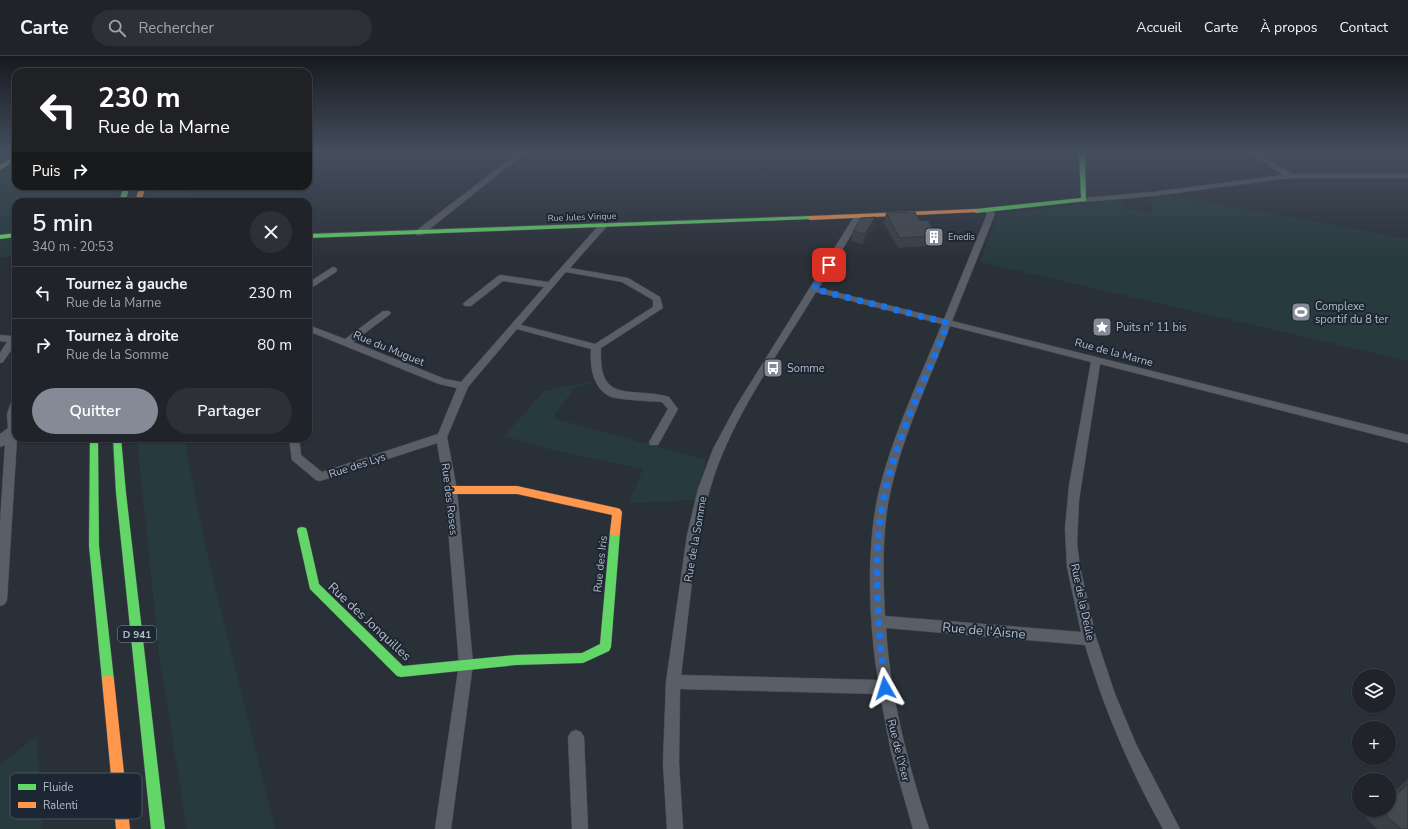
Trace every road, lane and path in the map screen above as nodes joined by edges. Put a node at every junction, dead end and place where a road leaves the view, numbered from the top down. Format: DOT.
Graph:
graph roads {
  1 [pos="476,189"];
  2 [pos="1084,189"];
  3 [pos="1190,189"];
  4 [pos="1084,200"];
  5 [pos="988,211"];
  6 [pos="858,217"];
  7 [pos="604,225"];
  8 [pos="419,233"];
  9 [pos="12,236"];
  10 [pos="312,236"];
  11 [pos="0,237"];
  12 [pos="564,269"];
  13 [pos="333,270"];
  14 [pos="312,284"];
  15 [pos="551,284"];
  16 [pos="814,289"];
  17 [pos="468,304"];
  18 [pos="386,312"];
  19 [pos="948,323"];
  20 [pos="515,326"];
  21 [pos="312,330"];
  22 [pos="0,338"];
  23 [pos="346,343"];
  24 [pos="596,347"];
  25 [pos="0,360"];
  26 [pos="1096,360"];
  27 [pos="463,386"];
  28 [pos="12,428"];
  29 [pos="442,437"];
  30 [pos="1408,439"];
  31 [pos="12,440"];
  32 [pos="94,442"];
  33 [pos="117,442"];
  34 [pos="294,442"];
  35 [pos="654,442"];
  36 [pos="0,444"];
  37 [pos="451,490"];
  38 [pos="302,531"];
  39 [pos="0,600"];
  40 [pos="878,621"];
  41 [pos="1089,639"];
  42 [pos="466,664"];
  43 [pos="672,682"];
  44 [pos="885,688"];
  45 [pos="576,737"];
  46 [pos="117,773"];
  47 [pos="122,819"];
  48 [pos="123,829"];
  49 [pos="158,829"];
  50 [pos="443,829"];
  51 [pos="580,829"];
  52 [pos="675,829"];
  53 [pos="921,829"];
  54 [pos="1172,829"];
  1 -- 8 [label="street"];
  2 -- 4 [label="main road"];
  3 -- 4 [label="street"];
  4 -- 5 [label="main road, Rue Jules Virique"];
  5 -- 6 [label="main road, Rue Jules Virique"];
  5 -- 19 [label="street, Rue de l'Yser"];
  6 -- 7 [label="main road, Rue Jules Virique"];
  6 -- 16 [label="street, Rue de la Somme"];
  7 -- 8 [label="main road, Rue Jules Virique"];
  7 -- 12 [label="street"];
  8 -- 10 [label="main road, Rue Jules Virique"];
  9 -- 11 [label="main road"];
  12 -- 15 [label="street"];
  12 -- 24 [label="street"];
  13 -- 14 [label="street"];
  15 -- 17 [label="street"];
  15 -- 20 [label="street"];
  16 -- 19 [label="street, Rue de la Marne"];
  16 -- 43 [label="street, Rue de la Somme"];
  18 -- 23 [label="street"];
  19 -- 26 [label="street, Rue de la Marne"];
  19 -- 40 [label="street, Rue de l'Yser"];
  20 -- 24 [label="street"];
  20 -- 27 [label="street"];
  21 -- 23 [label="street, Rue du Muguet"];
  22 -- 25 [label="street"];
  23 -- 27 [label="street, Rue du Muguet"];
  24 -- 35 [label="street"];
  26 -- 30 [label="street, Rue de la Marne"];
  26 -- 41 [label="street, Rue de la Deûle"];
  27 -- 29 [label="street"];
  28 -- 36 [label="street"];
  29 -- 34 [label="street, Rue des Lys"];
  29 -- 37 [label="street, Rue des Roses"];
  31 -- 39 [label="street"];
  32 -- 46 [label="main road, D 941"];
  33 -- 49 [label="main road, D 941"];
  37 -- 42 [label="street, Rue des Roses"];
  37 -- 42 [label="main road, Rue des Iris"];
  38 -- 42 [label="main road, Rue des Jonquilles"];
  40 -- 41 [label="street, Rue de l'Aisne"];
  40 -- 44 [label="street, Rue de l'Yser"];
  41 -- 54 [label="street, Rue de la Deûle"];
  42 -- 50 [label="street, Rue des Roses"];
  43 -- 44 [label="street"];
  43 -- 52 [label="street, Rue de la Somme"];
  44 -- 53 [label="street, Rue de l'Yser"];
  45 -- 51 [label="street"];
  47 -- 48 [label="main road, D 941"];
}
